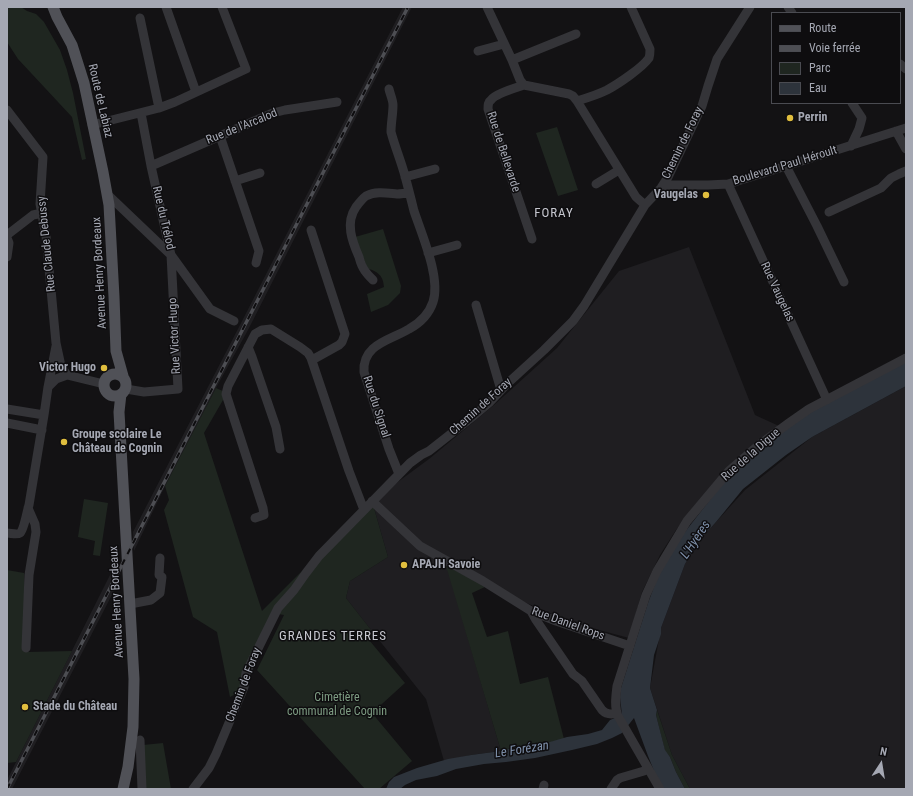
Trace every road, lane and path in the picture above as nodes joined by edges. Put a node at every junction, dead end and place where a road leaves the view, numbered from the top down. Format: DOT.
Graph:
graph roads {
  1 [pos="45,7"];
  2 [pos="166,7"];
  3 [pos="222,7"];
  4 [pos="487,7"];
  5 [pos="631,7"];
  6 [pos="750,7"];
  7 [pos="55,12"];
  8 [pos="140,18"];
  9 [pos="576,34"];
  10 [pos="504,44"];
  11 [pos="478,51"];
  12 [pos="512,60"];
  13 [pos="524,85"];
  14 [pos="388,89"];
  15 [pos="196,92"];
  16 [pos="578,101"];
  17 [pos="337,102"];
  18 [pos="853,104"];
  19 [pos="159,108"];
  20 [pos="7,110"];
  21 [pos="141,113"];
  22 [pos="92,125"];
  23 [pos="906,128"];
  24 [pos="896,131"];
  25 [pos="220,136"];
  26 [pos="851,146"];
  27 [pos="906,149"];
  28 [pos="151,166"];
  29 [pos="786,166"];
  30 [pos="435,168"];
  31 [pos="619,170"];
  32 [pos="906,171"];
  33 [pos="260,173"];
  34 [pos="405,177"];
  35 [pos="235,181"];
  36 [pos="596,184"];
  37 [pos="728,184"];
  38 [pos="661,188"];
  39 [pos="409,193"];
  40 [pos="107,194"];
  41 [pos="645,205"];
  42 [pos="829,212"];
  43 [pos="42,213"];
  44 [pos="311,230"];
  45 [pos="7,236"];
  46 [pos="532,239"];
  47 [pos="457,245"];
  48 [pos="428,253"];
  49 [pos="171,254"];
  50 [pos="7,257"];
  51 [pos="256,263"];
  52 [pos="373,280"];
  53 [pos="844,282"];
  54 [pos="476,305"];
  55 [pos="234,320"];
  56 [pos="56,343"];
  57 [pos="248,347"];
  58 [pos="116,351"];
  59 [pos="906,358"];
  60 [pos="312,360"];
  61 [pos="111,374"];
  62 [pos="67,375"];
  63 [pos="123,376"];
  64 [pos="104,384"];
  65 [pos="48,387"];
  66 [pos="501,390"];
  67 [pos="120,393"];
  68 [pos="827,400"];
  69 [pos="7,409"];
  70 [pos="44,415"];
  71 [pos="7,423"];
  72 [pos="42,430"];
  73 [pos="280,449"];
  74 [pos="399,474"];
  75 [pos="372,501"];
  76 [pos="28,508"];
  77 [pos="364,510"];
  78 [pos="255,518"];
  79 [pos="12,533"];
  80 [pos="160,558"];
  81 [pos="130,604"];
  82 [pos="531,611"];
  83 [pos="630,646"];
  84 [pos="26,648"];
  85 [pos="617,714"];
  86 [pos="140,740"];
  87 [pos="648,768"];
  88 [pos="123,789"];
  89 [pos="142,789"];
  90 [pos="193,789"];
  91 [pos="611,789"];
  92 [pos="660,789"];
  1 -- 7 [label="main road, Route de Labiaz"];
  2 -- 15 [label="street"];
  3 -- 15 [label="street"];
  4 -- 10 [label="street"];
  5 -- 16 [label="street"];
  6 -- 38 [label="street, Chemin de Foray"];
  7 -- 22 [label="main road, Route de Labiaz"];
  8 -- 19 [label="street"];
  9 -- 12 [label="street"];
  10 -- 11 [label="street"];
  10 -- 12 [label="street"];
  12 -- 13 [label="street"];
  13 -- 16 [label="street"];
  13 -- 46 [label="street, Rue de Bellevarde"];
  14 -- 34 [label="street, Rue du Signal"];
  15 -- 19 [label="street"];
  16 -- 31 [label="street"];
  17 -- 25 [label="street, Rue de l'Arcalod"];
  18 -- 26 [label="street"];
  19 -- 21 [label="street"];
  20 -- 43 [label="street, Rue Claude Debussy"];
  21 -- 22 [label="street"];
  21 -- 28 [label="street, Rue du Trélod"];
  22 -- 40 [label="main road, Route de Labiaz"];
  23 -- 24 [label="street, Boulevard Paul Héroult"];
  24 -- 26 [label="street, Boulevard Paul Héroult"];
  24 -- 27 [label="street"];
  25 -- 28 [label="street, Rue de l'Arcalod"];
  25 -- 35 [label="street"];
  26 -- 29 [label="street, Boulevard Paul Héroult"];
  28 -- 49 [label="street, Rue du Trélod"];
  29 -- 37 [label="street, Boulevard Paul Héroult"];
  29 -- 53 [label="street"];
  30 -- 34 [label="street"];
  31 -- 36 [label="street"];
  31 -- 41 [label="street"];
  32 -- 42 [label="street"];
  33 -- 35 [label="street"];
  34 -- 39 [label="street, Rue du Signal"];
  35 -- 51 [label="street"];
  37 -- 38 [label="street, Boulevard Paul Héroult"];
  37 -- 68 [label="street, Rue Vaugelas"];
  38 -- 41 [label="street, Chemin de Foray"];
  39 -- 48 [label="street, Rue du Signal"];
  39 -- 52 [label="street"];
  40 -- 49 [label="street"];
  40 -- 58 [label="main road, Avenue Henry Bordeaux"];
  41 -- 66 [label="street, Chemin de Foray"];
  43 -- 45 [label="street"];
  43 -- 56 [label="street, Rue Claude Debussy"];
  44 -- 60 [label="street"];
  45 -- 50 [label="street"];
  47 -- 48 [label="street"];
  48 -- 74 [label="street, Rue du Signal"];
  49 -- 55 [label="street, Rue du Trélod"];
  49 -- 67 [label="street, Rue Victor Hugo"];
  54 -- 66 [label="street"];
  56 -- 62 [label="street, Rue Claude Debussy"];
  56 -- 65 [label="street, Rue Claude Debussy"];
  57 -- 60 [label="street"];
  57 -- 73 [label="street"];
  57 -- 78 [label="street"];
  58 -- 61 [label="main road, Avenue Henry Bordeaux"];
  58 -- 63 [label="main road, Avenue Henry Bordeaux"];
  59 -- 68 [label="street, Rue de la Digue"];
  60 -- 77 [label="street"];
  61 -- 63 [label="main road"];
  61 -- 64 [label="main road"];
  62 -- 64 [label="street"];
  62 -- 65 [label="street"];
  63 -- 67 [label="main road"];
  64 -- 67 [label="main road"];
  65 -- 70 [label="street, Rue Claude Debussy"];
  66 -- 74 [label="street, Chemin de Foray"];
  67 -- 81 [label="main road, Avenue Henry Bordeaux"];
  68 -- 83 [label="street, Rue de la Digue"];
  69 -- 70 [label="street"];
  70 -- 72 [label="street, Rue Claude Debussy"];
  71 -- 72 [label="street"];
  72 -- 76 [label="street, Rue Claude Debussy"];
  74 -- 75 [label="street, Chemin de Foray"];
  75 -- 77 [label="street, Chemin de Foray"];
  75 -- 82 [label="street, Rue Daniel Rops"];
  76 -- 79 [label="street, Rue Claude Debussy"];
  76 -- 84 [label="street"];
  77 -- 90 [label="street, Chemin de Foray"];
  80 -- 81 [label="street"];
  81 -- 88 [label="main road, Avenue Henry Bordeaux"];
  82 -- 83 [label="street, Rue Daniel Rops"];
  82 -- 85 [label="street"];
  83 -- 85 [label="street, Rue de la Digue"];
  85 -- 87 [label="street"];
  86 -- 89 [label="street"];
  87 -- 91 [label="street"];
  87 -- 92 [label="street"];
}
